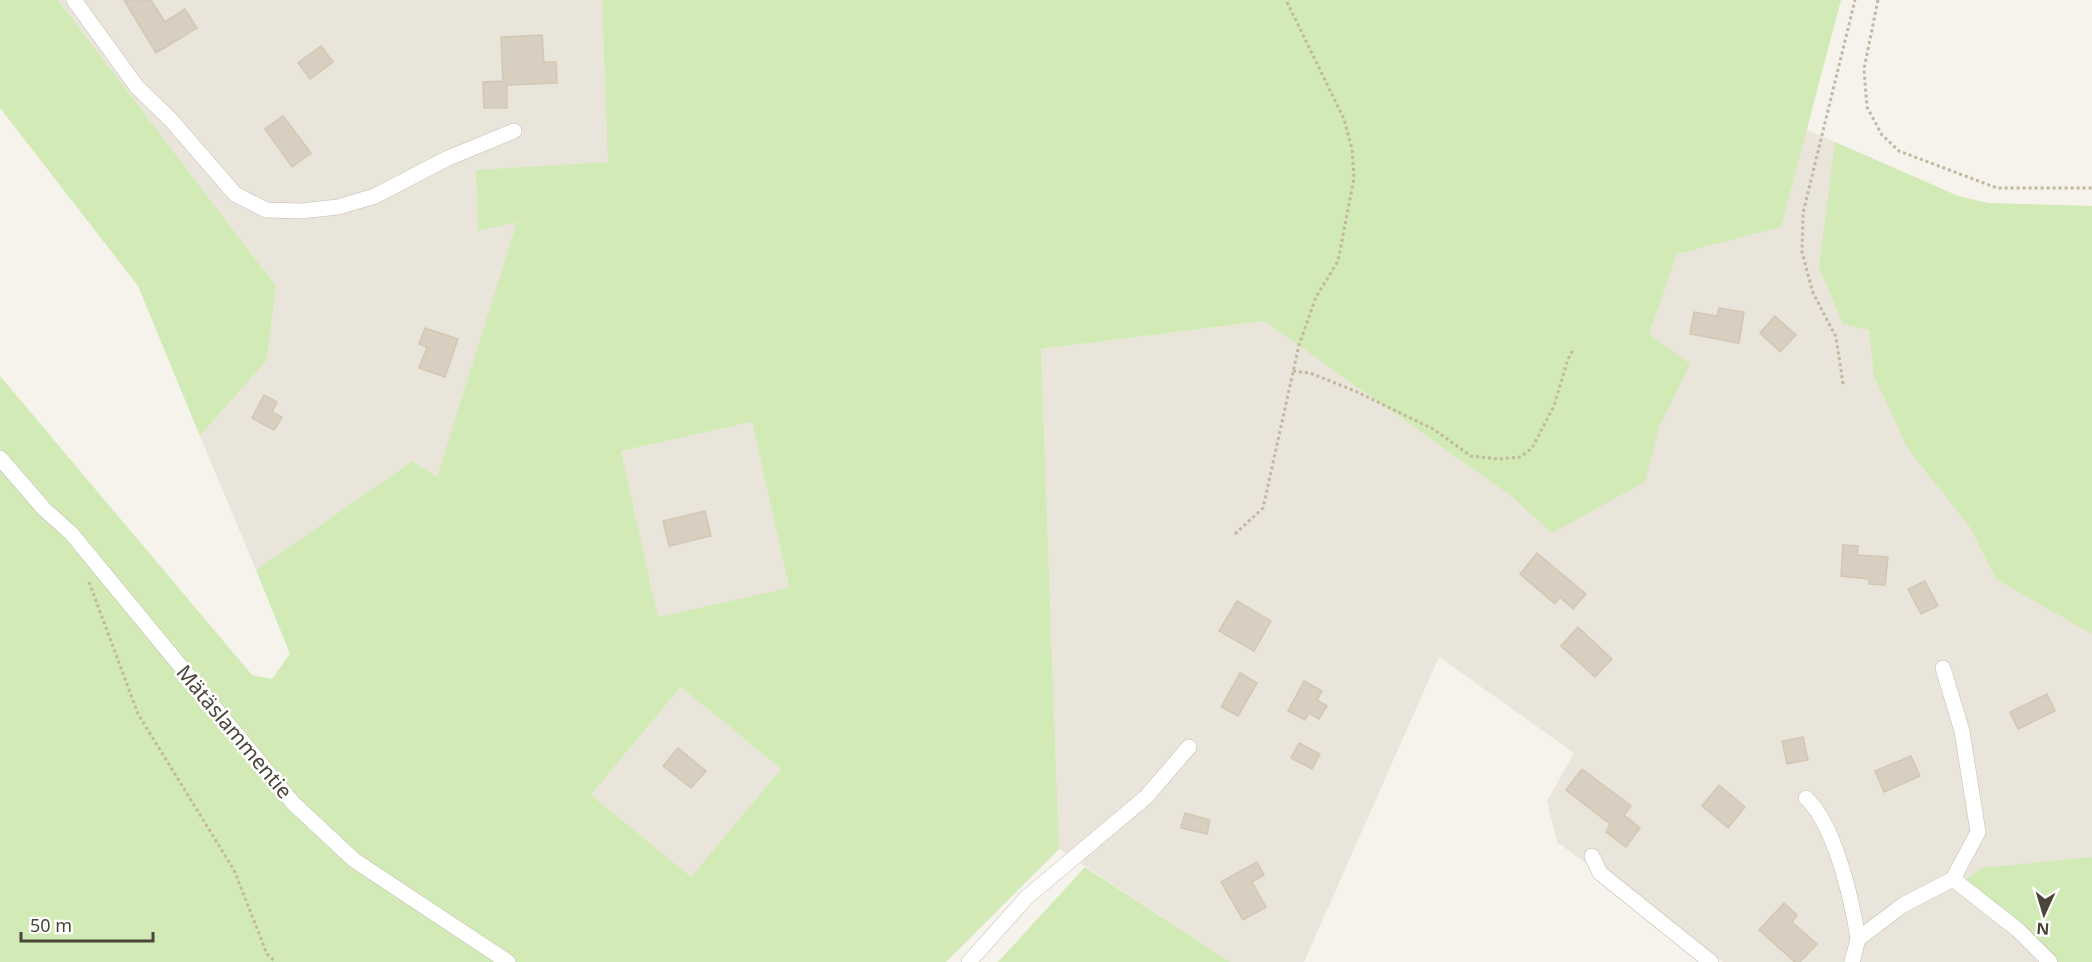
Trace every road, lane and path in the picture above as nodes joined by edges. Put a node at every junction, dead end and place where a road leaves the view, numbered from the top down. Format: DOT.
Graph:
graph roads {
  1 [pos="74,0"];
  2 [pos="1286,0"];
  3 [pos="1855,0"];
  4 [pos="1878,0"];
  5 [pos="514,131"];
  6 [pos="2092,188"];
  7 [pos="1574,348"];
  8 [pos="1293,371"];
  9 [pos="1843,384"];
  10 [pos="0,458"];
  11 [pos="1234,534"];
  12 [pos="87,576"];
  13 [pos="1943,668"];
  14 [pos="1189,747"];
  15 [pos="1806,798"];
  16 [pos="1592,856"];
  17 [pos="1953,879"];
  18 [pos="1858,939"];
  19 [pos="276,962"];
  20 [pos="508,962"];
  21 [pos="969,962"];
  22 [pos="1711,962"];
  23 [pos="1852,962"];
  24 [pos="2050,962"];
  1 -- 5 [label="street"];
  2 -- 8 [label="path"];
  3 -- 9 [label="path"];
  4 -- 6 [label="path"];
  7 -- 8 [label="path"];
  8 -- 11 [label="path"];
  10 -- 20 [label="street, Mätäslammentie"];
  12 -- 19 [label="path"];
  13 -- 17 [label="street"];
  14 -- 21 [label="street"];
  15 -- 18 [label="street"];
  16 -- 22 [label="street"];
  17 -- 18 [label="street"];
  17 -- 24 [label="street"];
  18 -- 23 [label="street"];
}
